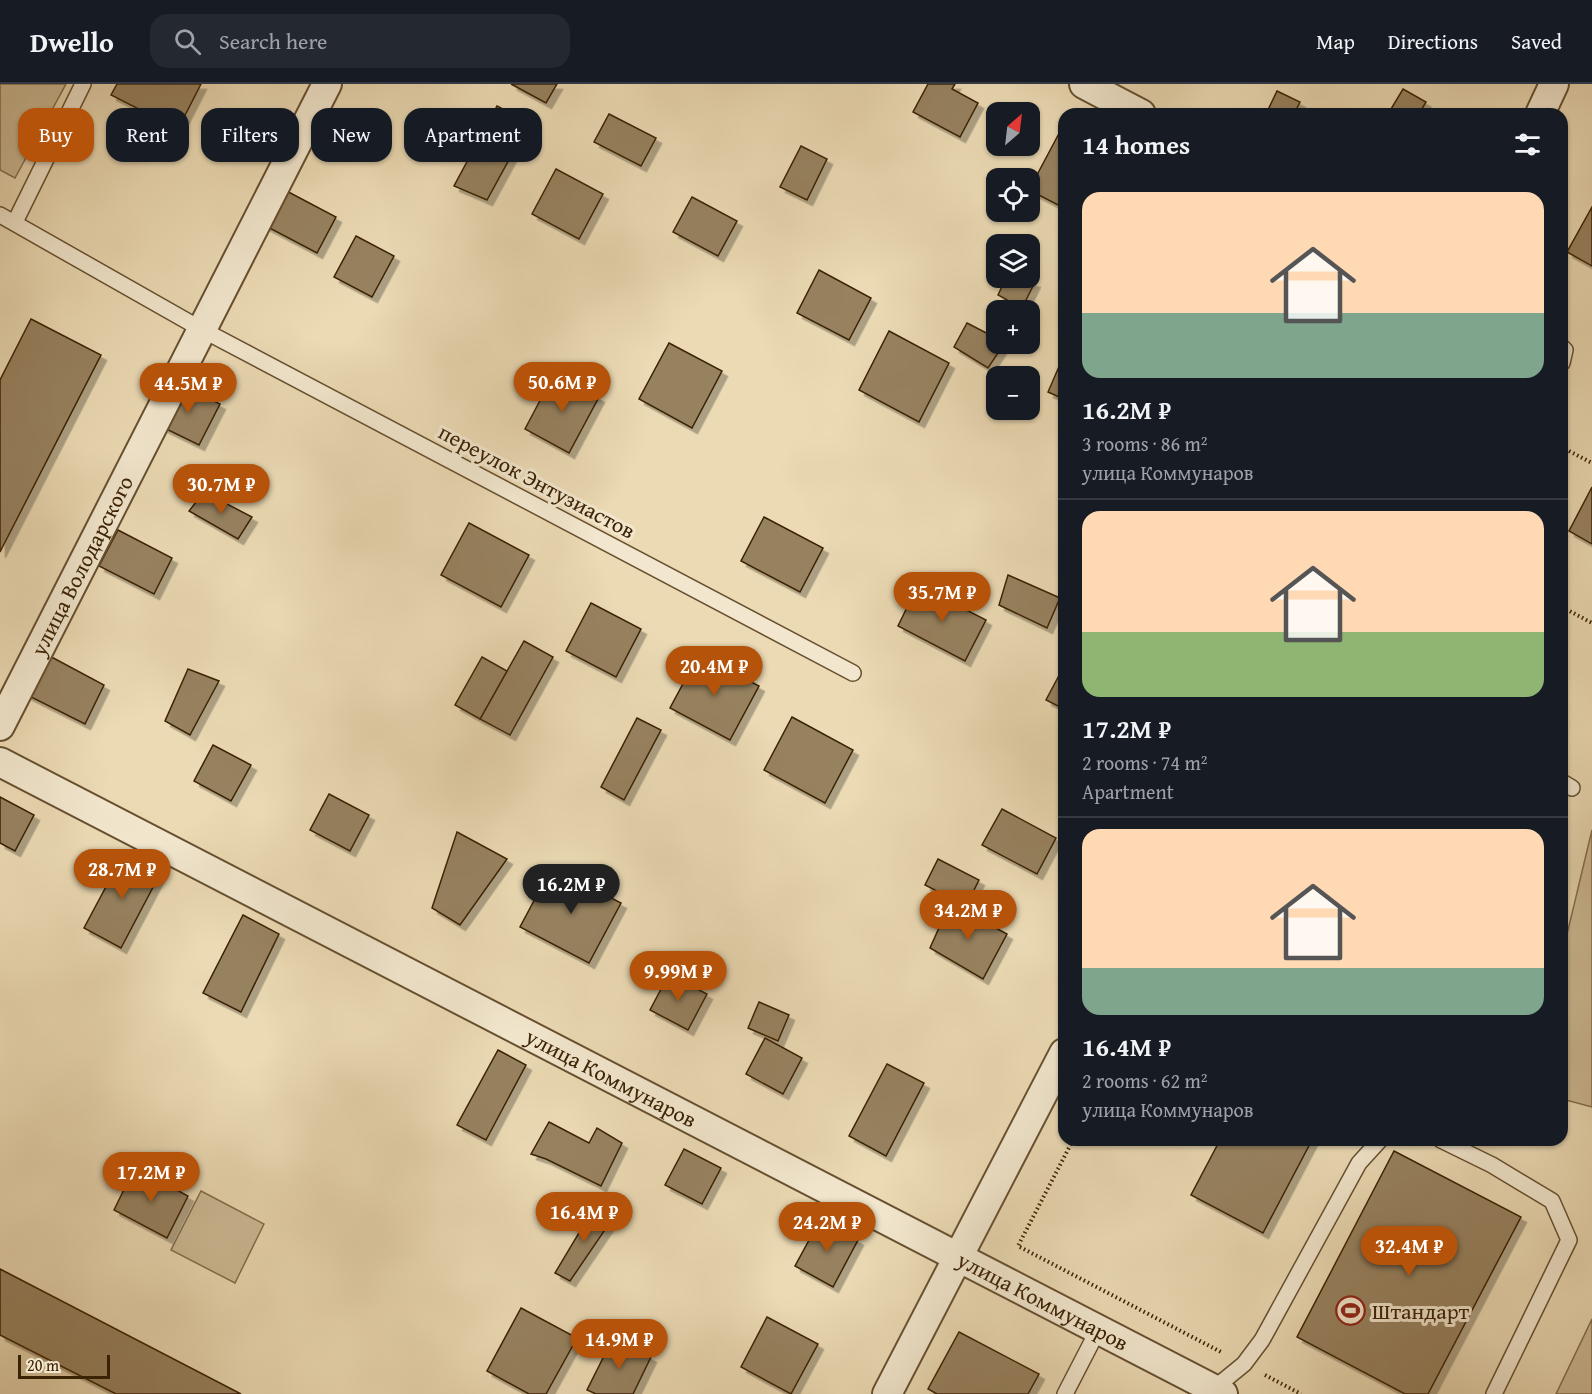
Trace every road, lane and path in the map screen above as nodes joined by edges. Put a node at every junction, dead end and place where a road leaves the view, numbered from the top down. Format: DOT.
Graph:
graph roads {
  1 [pos="83,84"];
  2 [pos="327,84"];
  3 [pos="1084,84"];
  4 [pos="1554,84"];
  5 [pos="1130,108"];
  6 [pos="1543,108"];
  7 [pos="0,214"];
  8 [pos="15,222"];
  9 [pos="201,329"];
  10 [pos="1568,451"];
  11 [pos="1592,463"];
  12 [pos="1568,610"];
  13 [pos="1592,623"];
  14 [pos="853,673"];
  15 [pos="0,726"];
  16 [pos="0,762"];
  17 [pos="1058,1065"];
  18 [pos="1070,1146"];
  19 [pos="1374,1146"];
  20 [pos="1453,1146"];
  21 [pos="958,1258"];
  22 [pos="1098,1330"];
  23 [pos="1244,1364"];
  24 [pos="1215,1392"];
  25 [pos="887,1394"];
  26 [pos="1065,1394"];
  27 [pos="1301,1394"];
  28 [pos="1494,1394"];
  1 -- 8 [label="lane"];
  2 -- 9 [label="street, улица Володарского"];
  3 -- 5 [label="street"];
  4 -- 6 [label="street"];
  7 -- 8 [label="lane, переулок Энтузиастов"];
  8 -- 9 [label="lane, переулок Энтузиастов"];
  9 -- 14 [label="lane, переулок Энтузиастов"];
  9 -- 15 [label="street, улица Володарского"];
  10 -- 11 [label="path"];
  12 -- 13 [label="path"];
  16 -- 21 [label="street, улица Коммунаров"];
  17 -- 21 [label="street"];
  18 -- 23 [label="path"];
  19 -- 23 [label="lane"];
  20 -- 28 [label="lane"];
  21 -- 22 [label="street, улица Коммунаров"];
  21 -- 25 [label="street"];
  22 -- 24 [label="street, улица Коммунаров"];
  22 -- 26 [label="lane"];
  23 -- 24 [label="lane"];
  23 -- 27 [label="path"];
}
